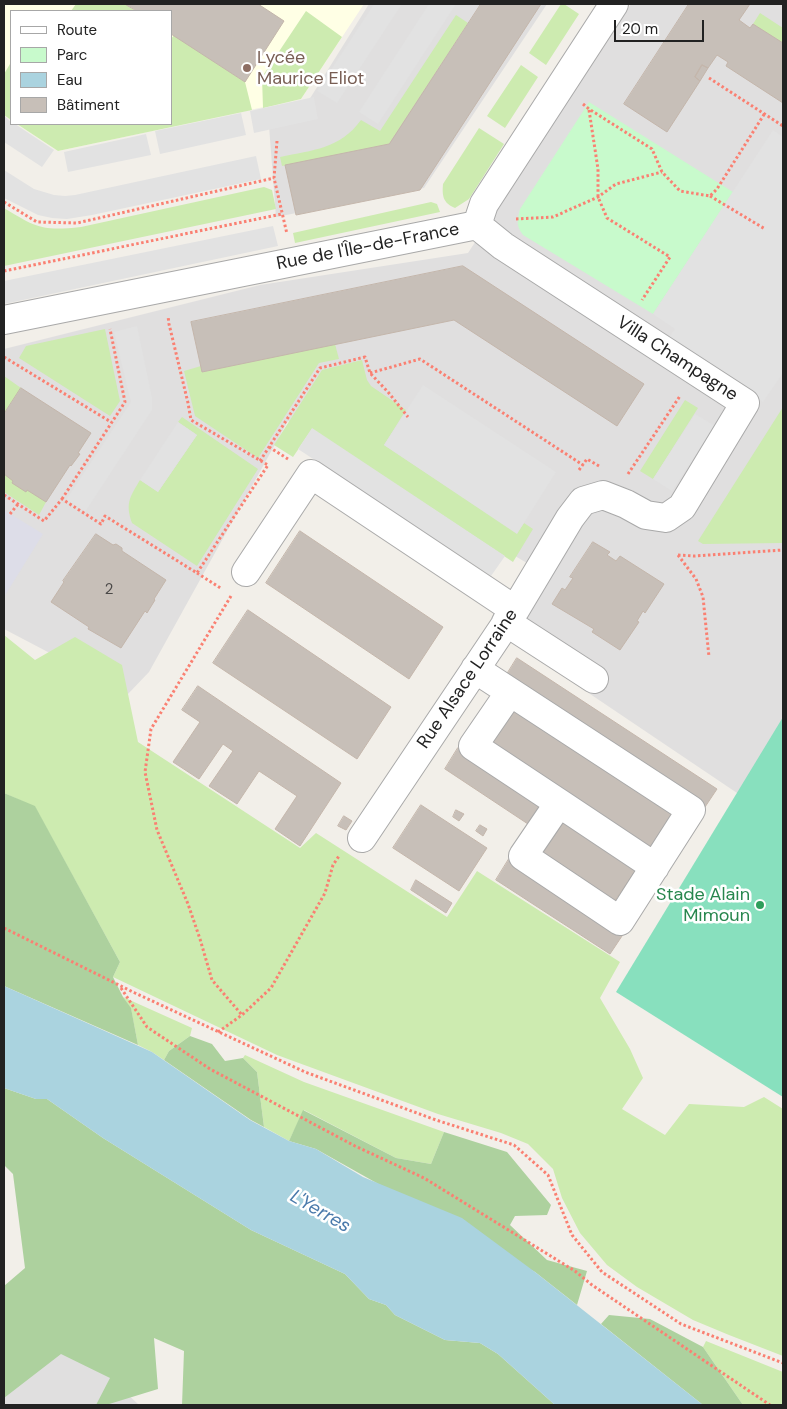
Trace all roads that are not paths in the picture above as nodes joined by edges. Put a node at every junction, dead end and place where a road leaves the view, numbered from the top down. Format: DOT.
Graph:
graph roads {
  1 [pos="614,4"];
  2 [pos="476,225"];
  3 [pos="4,320"];
  4 [pos="570,518"];
  5 [pos="246,572"];
  6 [pos="511,616"];
  7 [pos="475,669"];
  8 [pos="594,679"];
  9 [pos="510,692"];
  10 [pos="559,803"];
  11 [pos="362,838"];
  12 [pos="655,867"];
  1 -- 2 [label="street, Rue de l'Île-de-France"];
  2 -- 3 [label="street, Rue de l'Île-de-France"];
  2 -- 4 [label="street, Villa Champagne"];
  4 -- 6 [label="street, Rue Alsace Lorraine"];
  5 -- 6 [label="street"];
  6 -- 7 [label="street, Rue Alsace Lorraine"];
  6 -- 8 [label="street"];
  7 -- 9 [label="street"];
  7 -- 11 [label="street, Rue Alsace Lorraine"];
  9 -- 10 [label="street"];
  9 -- 12 [label="street"];
  10 -- 12 [label="street"];
  10 -- 12 [label="street"];
}
